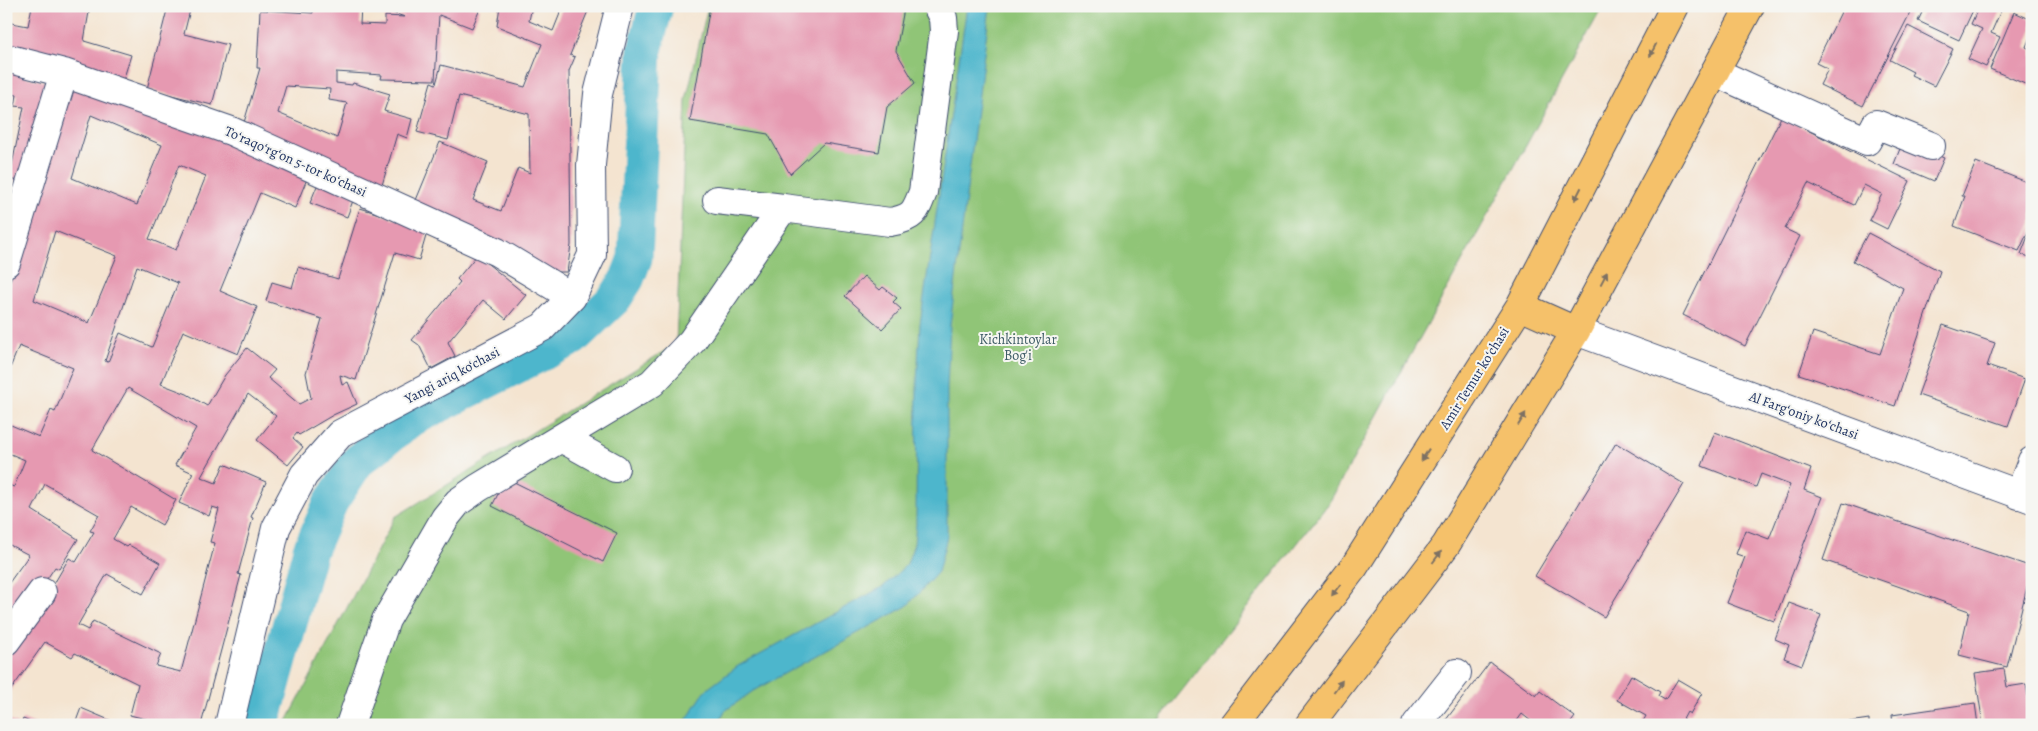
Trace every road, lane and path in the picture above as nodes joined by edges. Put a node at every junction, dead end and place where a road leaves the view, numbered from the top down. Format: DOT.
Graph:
graph roads {
  1 [pos="620,6"];
  2 [pos="937,6"];
  3 [pos="1675,6"];
  4 [pos="1750,6"];
  5 [pos="6,58"];
  6 [pos="1715,72"];
  7 [pos="64,73"];
  8 [pos="1930,146"];
  9 [pos="717,200"];
  10 [pos="783,208"];
  11 [pos="6,263"];
  12 [pos="572,297"];
  13 [pos="1520,306"];
  14 [pos="1576,331"];
  15 [pos="561,438"];
  16 [pos="2032,461"];
  17 [pos="615,468"];
  18 [pos="2025,497"];
  19 [pos="42,592"];
  20 [pos="6,641"];
  21 [pos="1457,673"];
  22 [pos="229,725"];
  23 [pos="350,725"];
  24 [pos="1233,725"];
  25 [pos="1309,725"];
  26 [pos="1416,725"];
  1 -- 12 [label="street, Yangi ariq ko‘chasi"];
  2 -- 10 [label="street"];
  3 -- 13 [label="main road, Amir Temur koʻchasi, one-way"];
  4 -- 6 [label="main road"];
  5 -- 7 [label="street, Toʻraqoʻrgʻon 5-tor koʻchasi"];
  6 -- 8 [label="street"];
  14 -- 6 [label="main road, one-way"];
  7 -- 11 [label="street"];
  7 -- 12 [label="street, Toʻraqoʻrgʻon 5-tor koʻchasi"];
  9 -- 10 [label="street"];
  10 -- 15 [label="street"];
  12 -- 22 [label="street, Yangi ariq ko‘chasi"];
  13 -- 14 [label="main road"];
  13 -- 24 [label="main road, Amir Temur koʻchasi, one-way"];
  14 -- 18 [label="street, Al Fargʻoniy koʻchasi"];
  25 -- 14 [label="main road, one-way"];
  15 -- 17 [label="street"];
  15 -- 23 [label="street"];
  16 -- 18 [label="street"];
  19 -- 20 [label="street"];
  21 -- 26 [label="street"];
}
